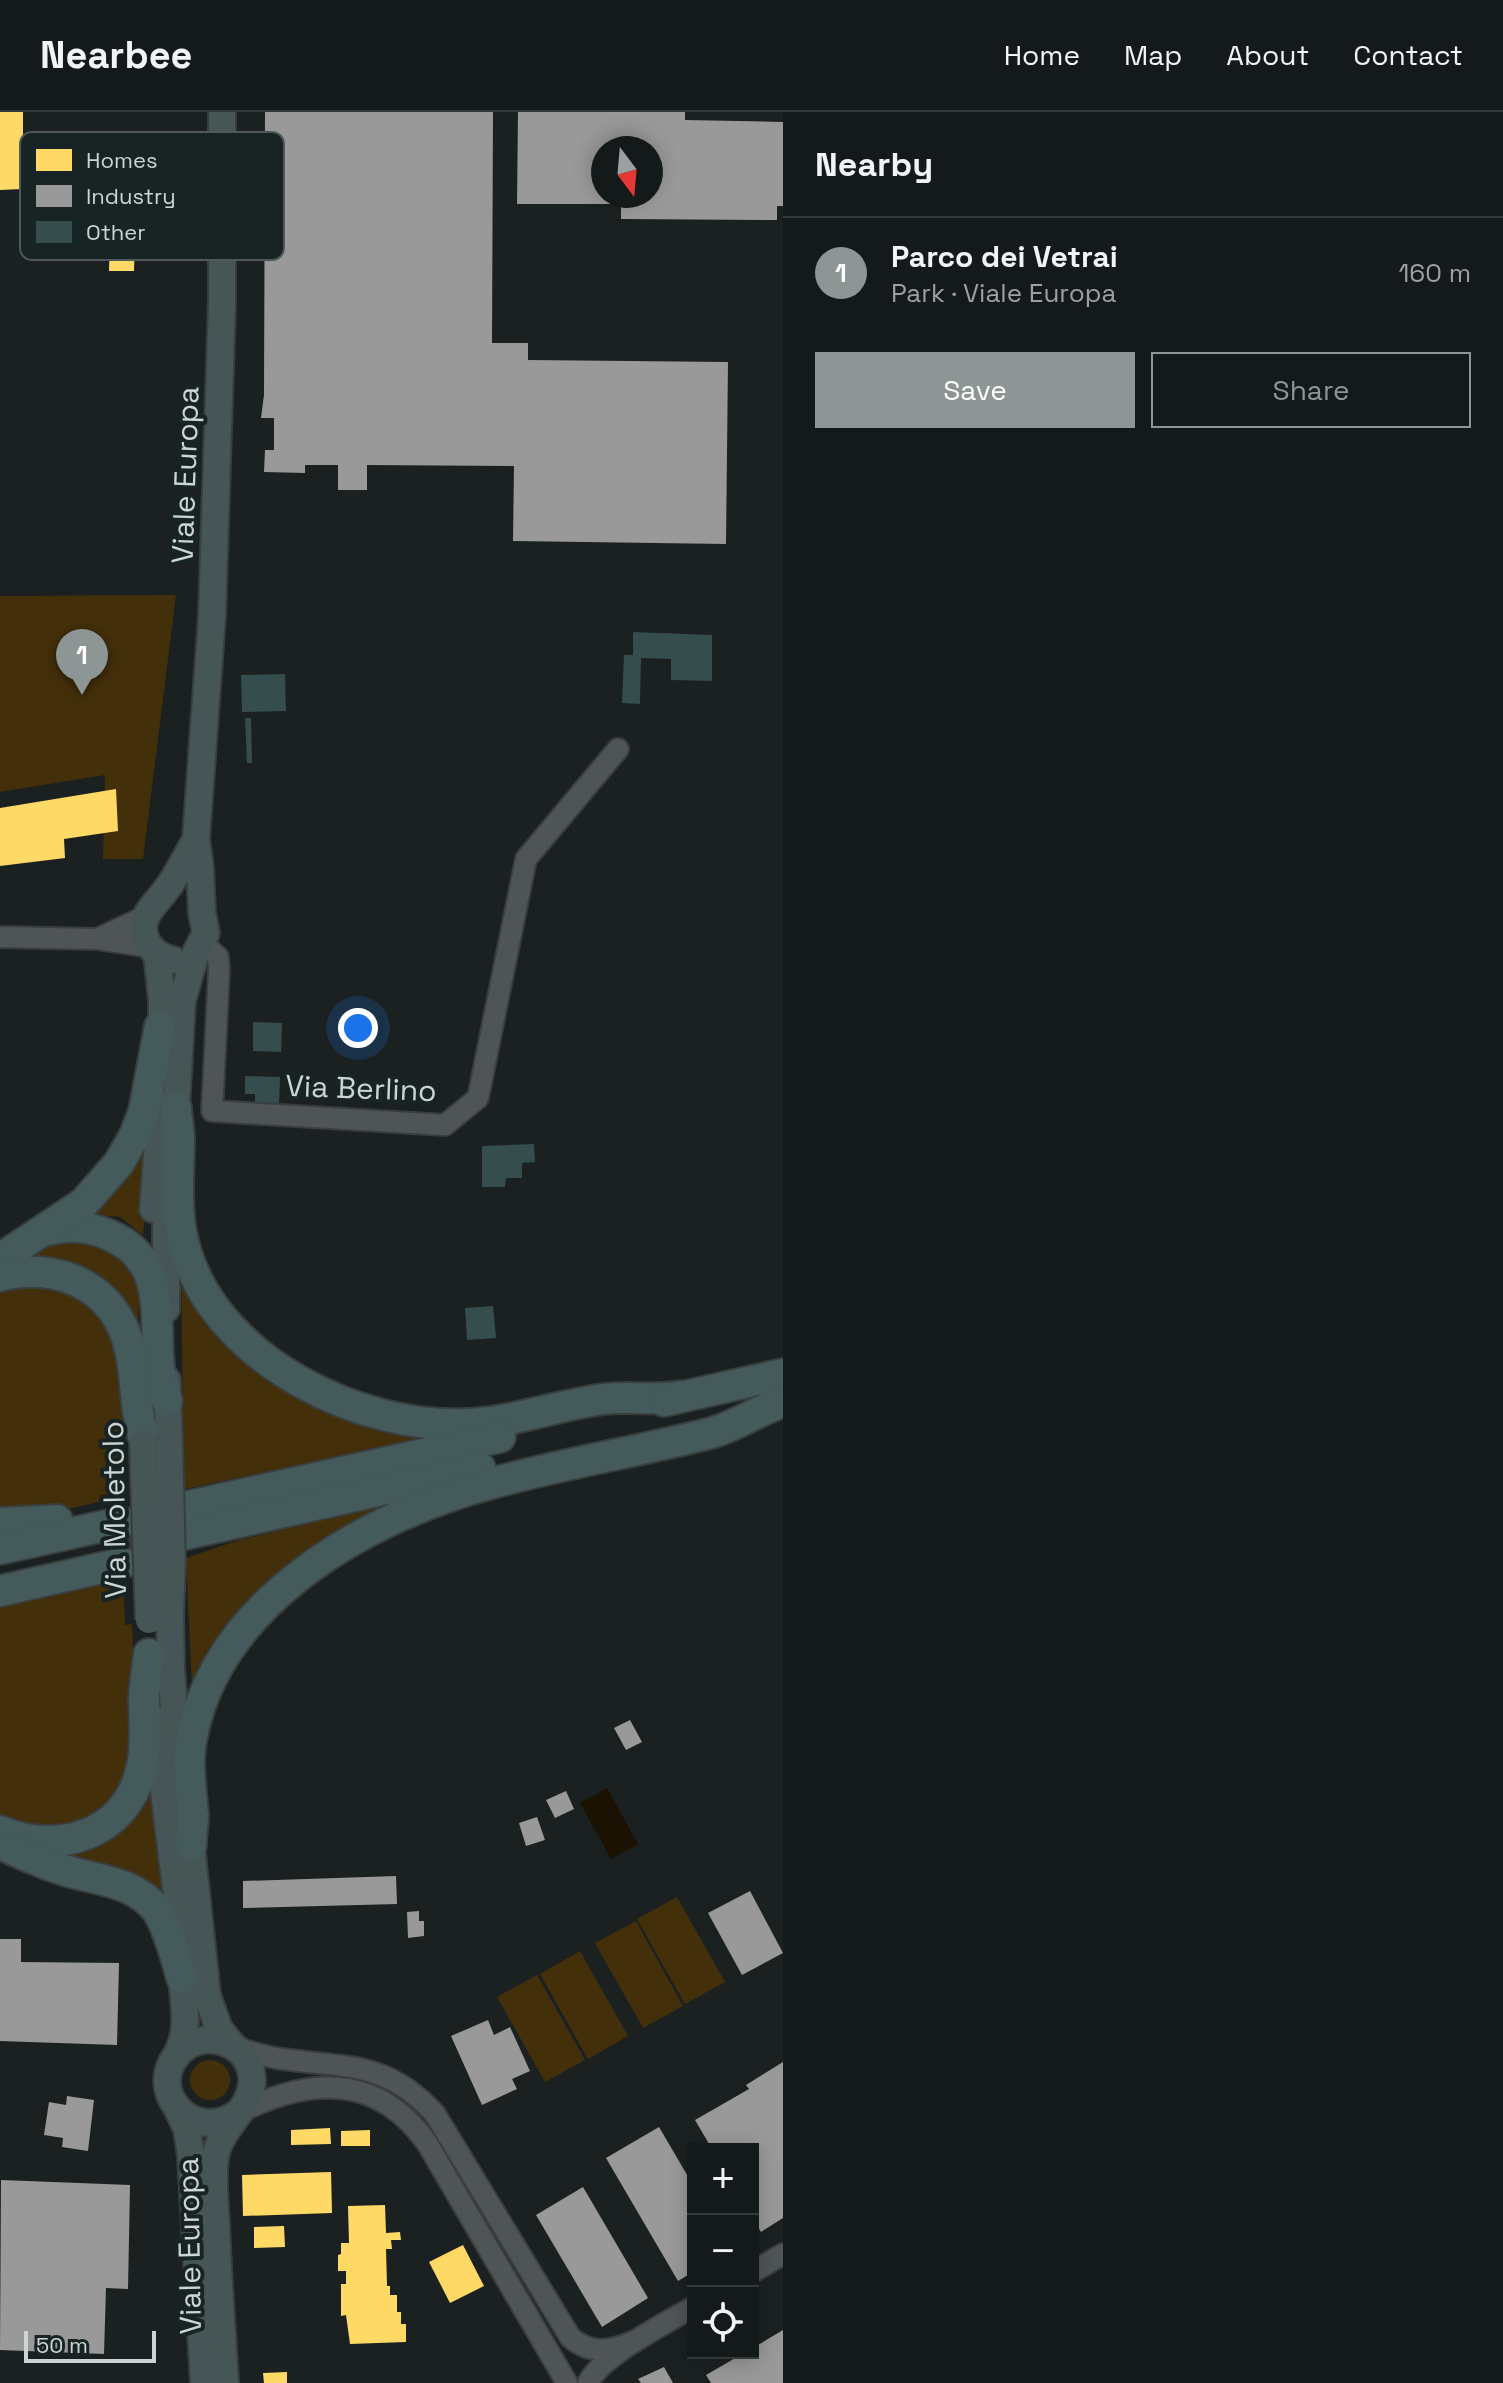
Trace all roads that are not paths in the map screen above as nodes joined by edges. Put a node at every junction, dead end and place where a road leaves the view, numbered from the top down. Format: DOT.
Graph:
graph roads {
  1 [pos="222,260"];
  2 [pos="618,749"];
  3 [pos="196,839"];
  4 [pos="152,910"];
  5 [pos="202,913"];
  6 [pos="0,937"];
  7 [pos="97,939"];
  8 [pos="200,948"];
  9 [pos="153,951"];
  10 [pos="160,1026"];
  11 [pos="176,1108"];
  12 [pos="34,1237"];
  13 [pos="0,1259"];
  14 [pos="148,1269"];
  15 [pos="0,1276"];
  16 [pos="783,1374"];
  17 [pos="683,1396"];
  18 [pos="167,1401"];
  19 [pos="783,1401"];
  20 [pos="152,1440"];
  21 [pos="0,1523"];
  22 [pos="122,1535"];
  23 [pos="0,1549"];
  24 [pos="0,1575"];
  25 [pos="0,1591"];
  26 [pos="159,1617"];
  27 [pos="149,1654"];
  28 [pos="0,1831"];
  29 [pos="0,1843"];
  30 [pos="191,1845"];
  31 [pos="182,1978"];
  32 [pos="234,2047"];
  33 [pos="174,2060"];
  34 [pos="176,2106"];
  35 [pos="238,2113"];
  36 [pos="783,2254"];
  37 [pos="759,2268"];
  38 [pos="687,2310"];
  39 [pos="632,2342"];
  40 [pos="209,2383"];
  41 [pos="567,2383"];
  42 [pos="588,2383"];
  1 -- 3 [label="main road, Viale Europa"];
  2 -- 8 [label="street, Via Berlino"];
  3 -- 4 [label="main road"];
  3 -- 5 [label="main road, Via Moletolo"];
  4 -- 5 [label="main road"];
  4 -- 7 [label="street"];
  4 -- 9 [label="main road, Via Moletolo"];
  5 -- 8 [label="main road, Via Moletolo"];
  6 -- 7 [label="street"];
  7 -- 9 [label="street"];
  8 -- 9 [label="main road"];
  8 -- 11 [label="main road, Via Moletolo"];
  9 -- 10 [label="main road, Via Moletolo"];
  10 -- 12 [label="highway"];
  10 -- 14 [label="main road, Via Moletolo"];
  11 -- 17 [label="highway"];
  11 -- 18 [label="main road, Via Moletolo"];
  12 -- 13 [label="highway"];
  12 -- 14 [label="highway"];
  14 -- 18 [label="highway"];
  14 -- 20 [label="main road, Via Moletolo"];
  15 -- 20 [label="highway"];
  16 -- 17 [label="highway"];
  17 -- 19 [label="highway"];
  18 -- 20 [label="main road, Via Moletolo"];
  19 -- 30 [label="highway"];
  20 -- 26 [label="main road, Via Moletolo, bridge"];
  21 -- 22 [label="highway"];
  22 -- 23 [label="highway"];
  22 -- 24 [label="highway"];
  22 -- 25 [label="highway"];
  26 -- 27 [label="main road, Via Moletolo"];
  26 -- 30 [label="main road, Via Moletolo"];
  27 -- 28 [label="highway"];
  27 -- 31 [label="main road, Via Moletolo"];
  29 -- 31 [label="highway"];
  30 -- 32 [label="main road, Via Moletolo"];
  31 -- 33 [label="main road, Via Moletolo"];
  32 -- 33 [label="main road"];
  32 -- 35 [label="main road, Via Moletolo"];
  32 -- 39 [label="street"];
  33 -- 34 [label="main road, Via Moletolo"];
  34 -- 35 [label="main road"];
  34 -- 40 [label="main road, Viale Europa"];
  35 -- 40 [label="main road, Viale Europa"];
  35 -- 41 [label="street"];
  36 -- 37 [label="street"];
  38 -- 39 [label="street"];
  39 -- 42 [label="street"];
}
